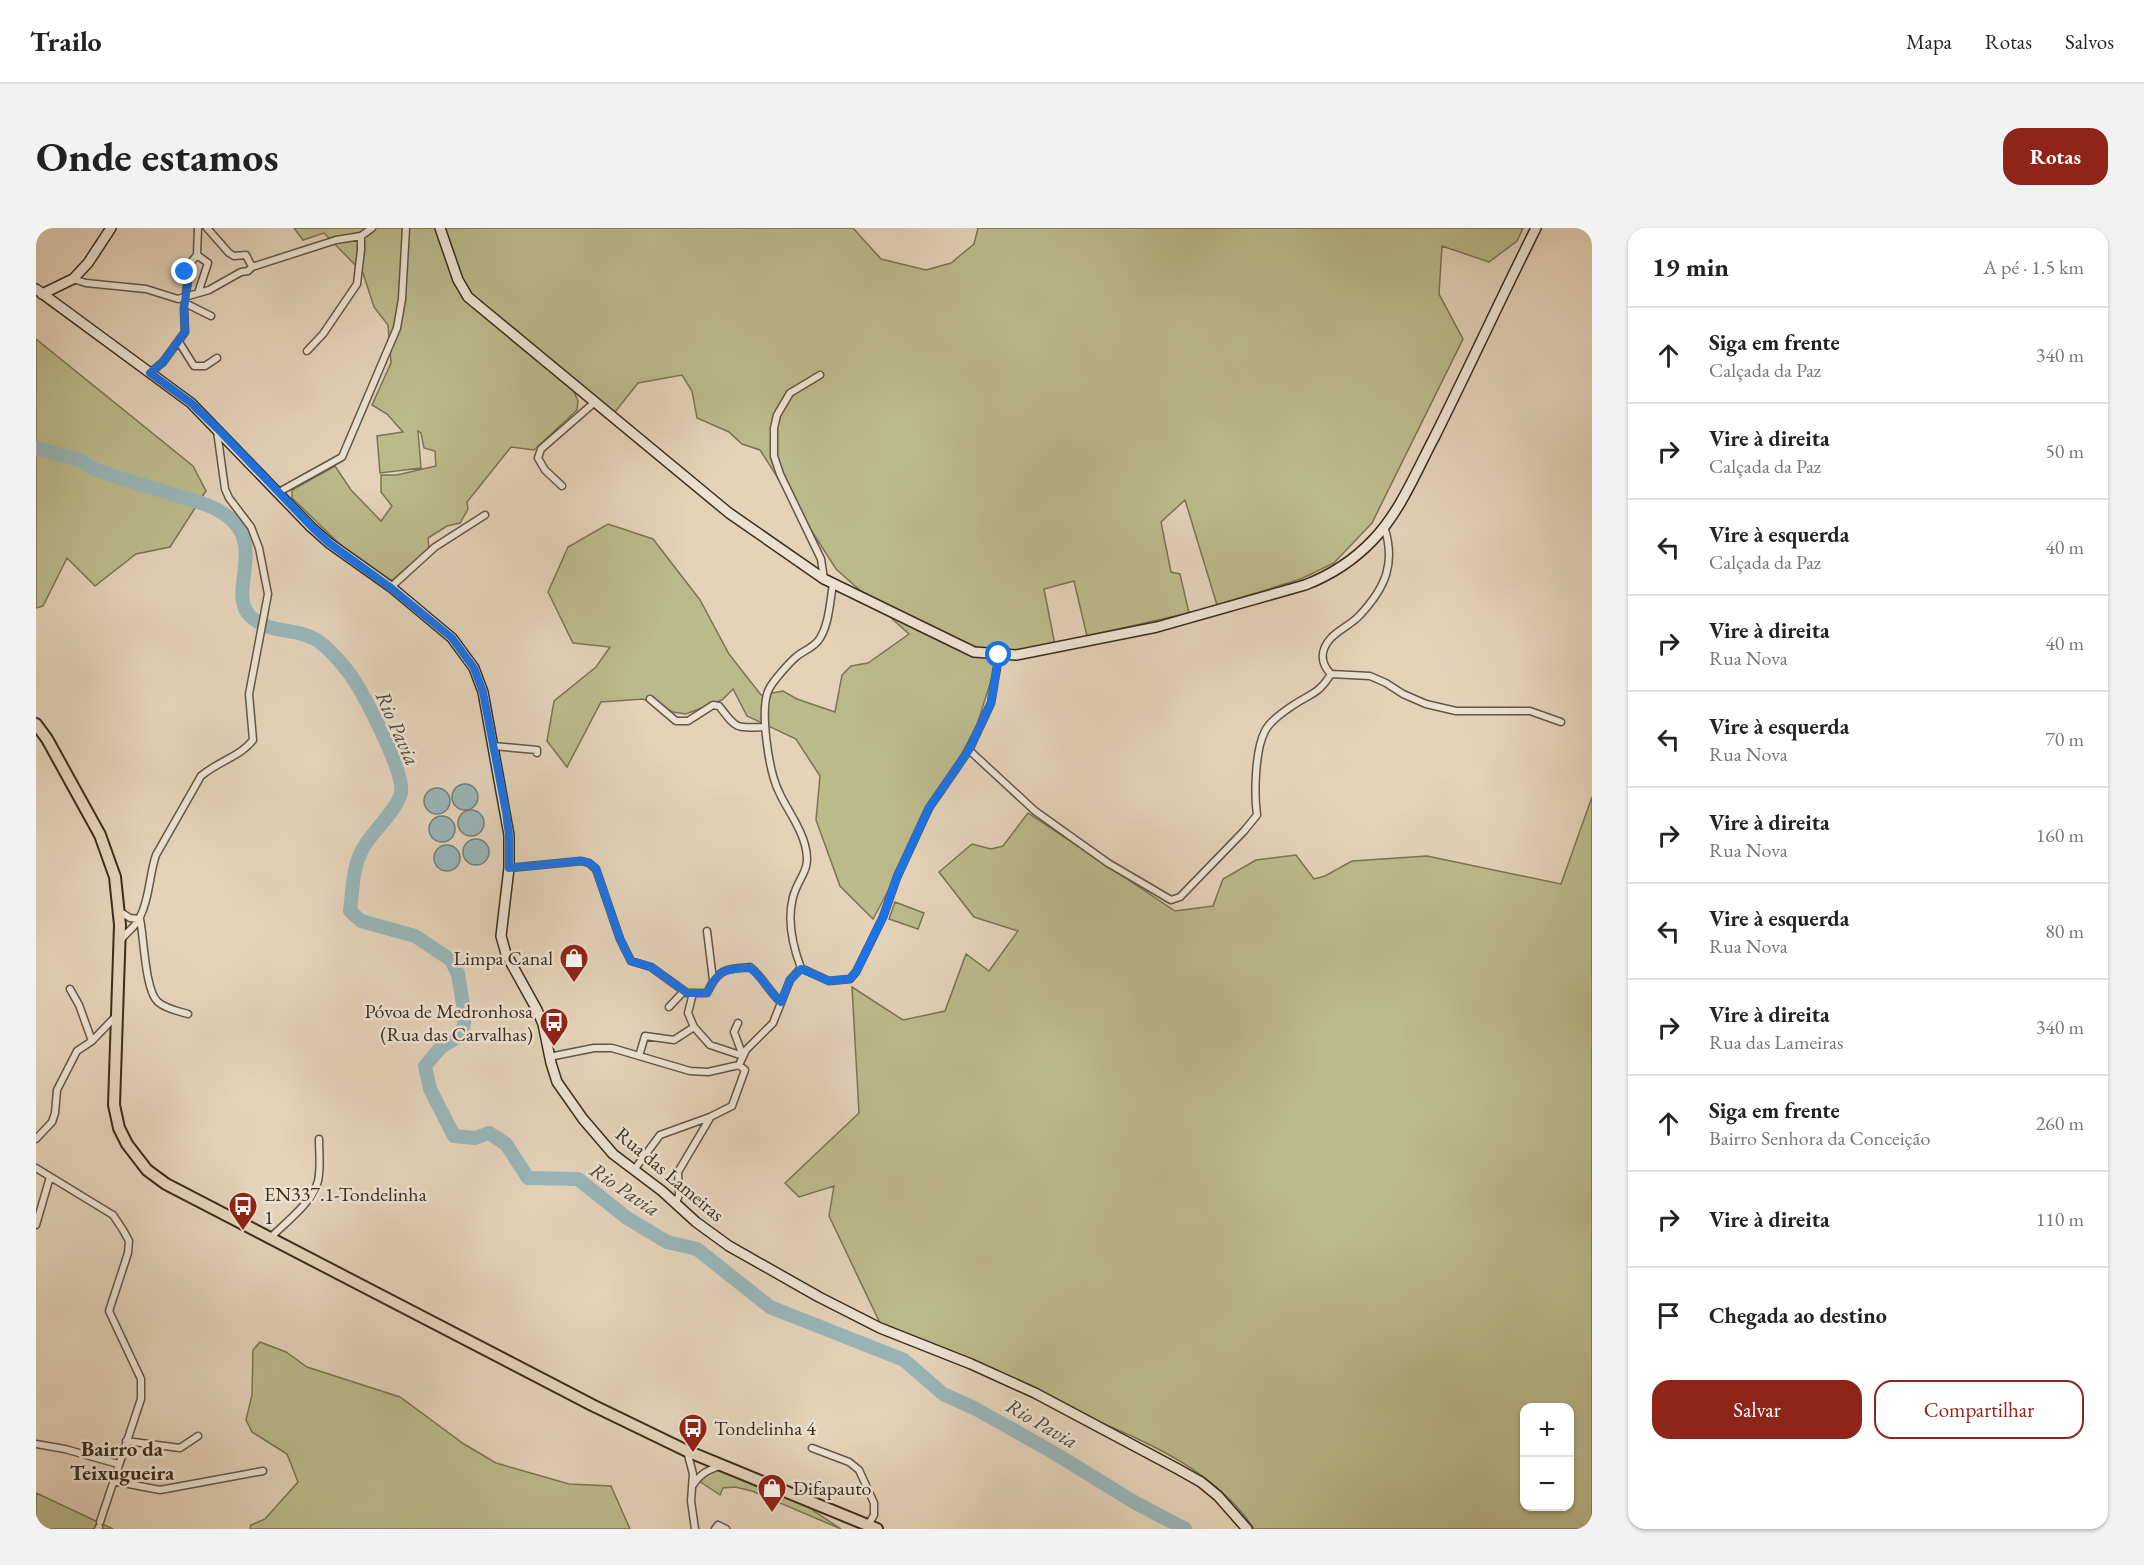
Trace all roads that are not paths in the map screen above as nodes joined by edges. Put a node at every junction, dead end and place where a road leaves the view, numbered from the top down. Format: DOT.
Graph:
graph roads {
  1 [pos="111,228"];
  2 [pos="198,228"];
  3 [pos="207,228"];
  4 [pos="372,228"];
  5 [pos="406,228"];
  6 [pos="440,228"];
  7 [pos="1536,228"];
  8 [pos="361,236"];
  9 [pos="197,255"];
  10 [pos="252,267"];
  11 [pos="73,279"];
  12 [pos="39,292"];
  13 [pos="198,294"];
  14 [pos="185,300"];
  15 [pos="212,316"];
  16 [pos="179,342"];
  17 [pos="307,351"];
  18 [pos="217,358"];
  19 [pos="150,373"];
  20 [pos="820,375"];
  21 [pos="595,402"];
  22 [pos="217,428"];
  23 [pos="230,442"];
  24 [pos="220,455"];
  25 [pos="562,486"];
  26 [pos="279,492"];
  27 [pos="485,515"];
  28 [pos="1384,526"];
  29 [pos="824,579"];
  30 [pos="833,584"];
  31 [pos="391,588"];
  32 [pos="999,655"];
  33 [pos="1331,674"];
  34 [pos="650,699"];
  35 [pos="1561,722"];
  36 [pos="36,724"];
  37 [pos="764,727"];
  38 [pos="493,746"];
  39 [pos="969,750"];
  40 [pos="537,753"];
  41 [pos="509,868"];
  42 [pos="119,911"];
  43 [pos="140,919"];
  44 [pos="120,925"];
  45 [pos="135,925"];
  46 [pos="707,931"];
  47 [pos="119,943"];
  48 [pos="801,969"];
  49 [pos="713,980"];
  50 [pos="70,989"];
  51 [pos="684,991"];
  52 [pos="693,993"];
  53 [pos="781,1002"];
  54 [pos="669,1007"];
  55 [pos="188,1014"];
  56 [pos="116,1016"];
  57 [pos="738,1023"];
  58 [pos="694,1027"];
  59 [pos="92,1041"];
  60 [pos="639,1056"];
  61 [pos="743,1056"];
  62 [pos="549,1057"];
  63 [pos="739,1065"];
  64 [pos="710,1117"];
  65 [pos="319,1138"];
  66 [pos="36,1139"];
  67 [pos="36,1168"];
  68 [pos="634,1170"];
  69 [pos="50,1176"];
  70 [pos="676,1203"];
  71 [pos="36,1225"];
  72 [pos="270,1238"];
  73 [pos="198,1436"];
  74 [pos="126,1441"];
  75 [pos="36,1444"];
  76 [pos="812,1448"];
  77 [pos="687,1451"];
  78 [pos="702,1458"];
  79 [pos="118,1464"];
  80 [pos="691,1466"];
  81 [pos="720,1466"];
  82 [pos="263,1471"];
  83 [pos="705,1472"];
  84 [pos="113,1480"];
  85 [pos="693,1485"];
  86 [pos="99,1526"];
  87 [pos="873,1527"];
  88 [pos="695,1529"];
  89 [pos="715,1529"];
  90 [pos="726,1529"];
  91 [pos="1247,1529"];
  1 -- 11 [label="street"];
  2 -- 9 [label="street"];
  3 -- 10 [label="street"];
  4 -- 8 [label="street"];
  5 -- 26 [label="street"];
  6 -- 21 [label="street"];
  7 -- 28 [label="street"];
  8 -- 10 [label="street"];
  8 -- 17 [label="street"];
  9 -- 13 [label="street"];
  9 -- 14 [label="street"];
  10 -- 13 [label="street"];
  11 -- 12 [label="street"];
  11 -- 14 [label="street"];
  12 -- 19 [label="street, Rua das Lameiras"];
  13 -- 14 [label="street"];
  14 -- 15 [label="street"];
  14 -- 16 [label="street"];
  16 -- 18 [label="street"];
  16 -- 19 [label="street"];
  19 -- 22 [label="street, Rua das Lameiras"];
  20 -- 29 [label="street"];
  21 -- 25 [label="street"];
  21 -- 29 [label="street"];
  22 -- 23 [label="street, Rua das Lameiras"];
  22 -- 24 [label="street"];
  23 -- 24 [label="street"];
  23 -- 26 [label="street, Rua das Lameiras"];
  24 -- 43 [label="street"];
  26 -- 31 [label="street, Rua das Lameiras"];
  27 -- 31 [label="street"];
  28 -- 32 [label="street"];
  28 -- 33 [label="street"];
  29 -- 30 [label="street"];
  30 -- 32 [label="street"];
  30 -- 37 [label="street"];
  31 -- 38 [label="street, Rua das Lameiras"];
  32 -- 39 [label="street"];
  33 -- 35 [label="street"];
  33 -- 39 [label="street"];
  34 -- 37 [label="street"];
  36 -- 42 [label="main road"];
  37 -- 48 [label="street"];
  38 -- 40 [label="street"];
  38 -- 41 [label="street, Rua das Lameiras"];
  39 -- 48 [label="street"];
  41 -- 51 [label="street"];
  41 -- 62 [label="street, Rua das Lameiras"];
  42 -- 43 [label="street"];
  42 -- 44 [label="main road"];
  43 -- 45 [label="street"];
  43 -- 55 [label="street"];
  44 -- 45 [label="street"];
  44 -- 47 [label="main road"];
  45 -- 47 [label="street"];
  46 -- 49 [label="street"];
  47 -- 56 [label="main road"];
  48 -- 53 [label="street"];
  49 -- 52 [label="street"];
  49 -- 53 [label="street"];
  50 -- 59 [label="street"];
  51 -- 52 [label="street"];
  51 -- 54 [label="street"];
  52 -- 58 [label="street"];
  53 -- 61 [label="street"];
  56 -- 59 [label="street"];
  56 -- 72 [label="main road"];
  57 -- 61 [label="street"];
  58 -- 60 [label="street"];
  58 -- 61 [label="street"];
  59 -- 66 [label="street"];
  60 -- 62 [label="street"];
  60 -- 63 [label="street"];
  61 -- 63 [label="street"];
  62 -- 68 [label="street, Rua das Lameiras"];
  63 -- 64 [label="street"];
  64 -- 68 [label="street"];
  64 -- 70 [label="street"];
  65 -- 72 [label="street"];
  67 -- 69 [label="street"];
  68 -- 70 [label="street, Rua das Lameiras"];
  69 -- 71 [label="street"];
  69 -- 74 [label="street"];
  70 -- 91 [label="street, Rua das Lameiras"];
  72 -- 77 [label="main road"];
  73 -- 74 [label="street"];
  74 -- 79 [label="street"];
  75 -- 79 [label="street"];
  76 -- 87 [label="street"];
  77 -- 78 [label="main road"];
  77 -- 80 [label="street"];
  78 -- 80 [label="street"];
  78 -- 81 [label="main road"];
  78 -- 83 [label="street"];
  79 -- 84 [label="street"];
  80 -- 85 [label="street"];
  81 -- 83 [label="street"];
  81 -- 87 [label="main road"];
  82 -- 84 [label="street"];
  83 -- 85 [label="street"];
  84 -- 86 [label="street"];
  85 -- 88 [label="street"];
  89 -- 90 [label="street"];
}
